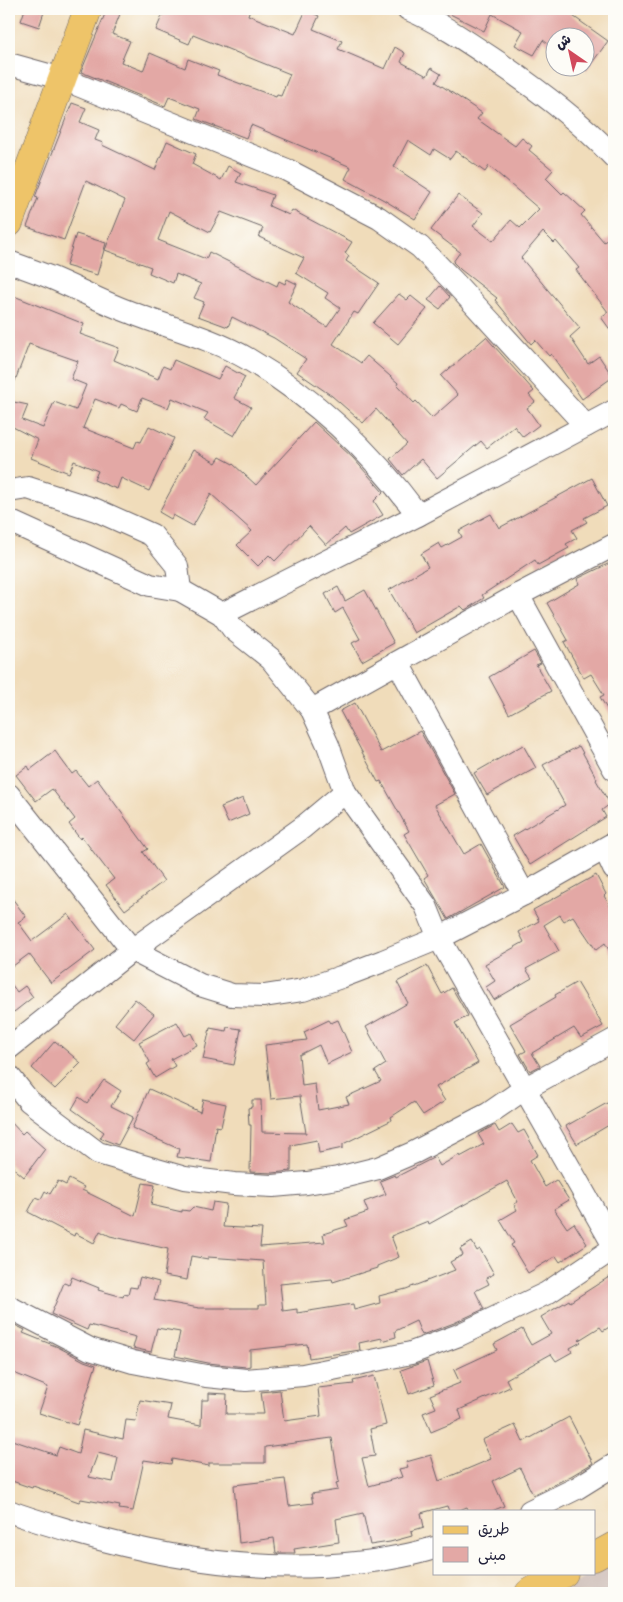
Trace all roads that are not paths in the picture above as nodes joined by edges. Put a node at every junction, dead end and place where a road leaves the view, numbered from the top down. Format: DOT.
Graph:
graph roads {
  1 [pos="88,9"];
  2 [pos="408,9"];
  3 [pos="9,64"];
  4 [pos="63,79"];
  5 [pos="614,157"];
  6 [pos="9,224"];
  7 [pos="9,262"];
  8 [pos="614,411"];
  9 [pos="586,426"];
  10 [pos="9,491"];
  11 [pos="418,515"];
  12 [pos="9,521"];
  13 [pos="614,545"];
  14 [pos="180,590"];
  15 [pos="518,595"];
  16 [pos="222,614"];
  17 [pos="398,663"];
  18 [pos="312,710"];
  19 [pos="614,769"];
  20 [pos="345,792"];
  21 [pos="9,795"];
  22 [pos="611,854"];
  23 [pos="524,894"];
  24 [pos="439,938"];
  25 [pos="132,950"];
  26 [pos="614,1040"];
  27 [pos="9,1048"];
  28 [pos="9,1076"];
  29 [pos="524,1089"];
  30 [pos="614,1247"];
  31 [pos="9,1307"];
  32 [pos="614,1465"];
  33 [pos="532,1510"];
  34 [pos="9,1511"];
  35 [pos="614,1546"];
  36 [pos="433,1548"];
  37 [pos="596,1556"];
  38 [pos="562,1574"];
  39 [pos="529,1593"];
  1 -- 4 [label="main road"];
  2 -- 5 [label="street"];
  3 -- 4 [label="street"];
  4 -- 6 [label="main road"];
  4 -- 9 [label="street"];
  7 -- 11 [label="street"];
  8 -- 9 [label="street"];
  9 -- 11 [label="street"];
  10 -- 14 [label="street"];
  11 -- 16 [label="street"];
  12 -- 14 [label="street"];
  13 -- 15 [label="street"];
  14 -- 16 [label="street"];
  15 -- 17 [label="street"];
  15 -- 19 [label="street"];
  16 -- 18 [label="street"];
  17 -- 18 [label="street"];
  17 -- 23 [label="street"];
  18 -- 20 [label="street"];
  20 -- 24 [label="street"];
  20 -- 25 [label="street"];
  21 -- 25 [label="street"];
  22 -- 23 [label="street"];
  23 -- 24 [label="street"];
  24 -- 25 [label="street"];
  24 -- 29 [label="street"];
  25 -- 27 [label="street"];
  26 -- 29 [label="street"];
  28 -- 29 [label="street"];
  29 -- 30 [label="street"];
  30 -- 31 [label="street"];
  32 -- 33 [label="street"];
  34 -- 36 [label="street"];
  35 -- 37 [label="main road"];
  38 -- 39 [label="main road"];
}
